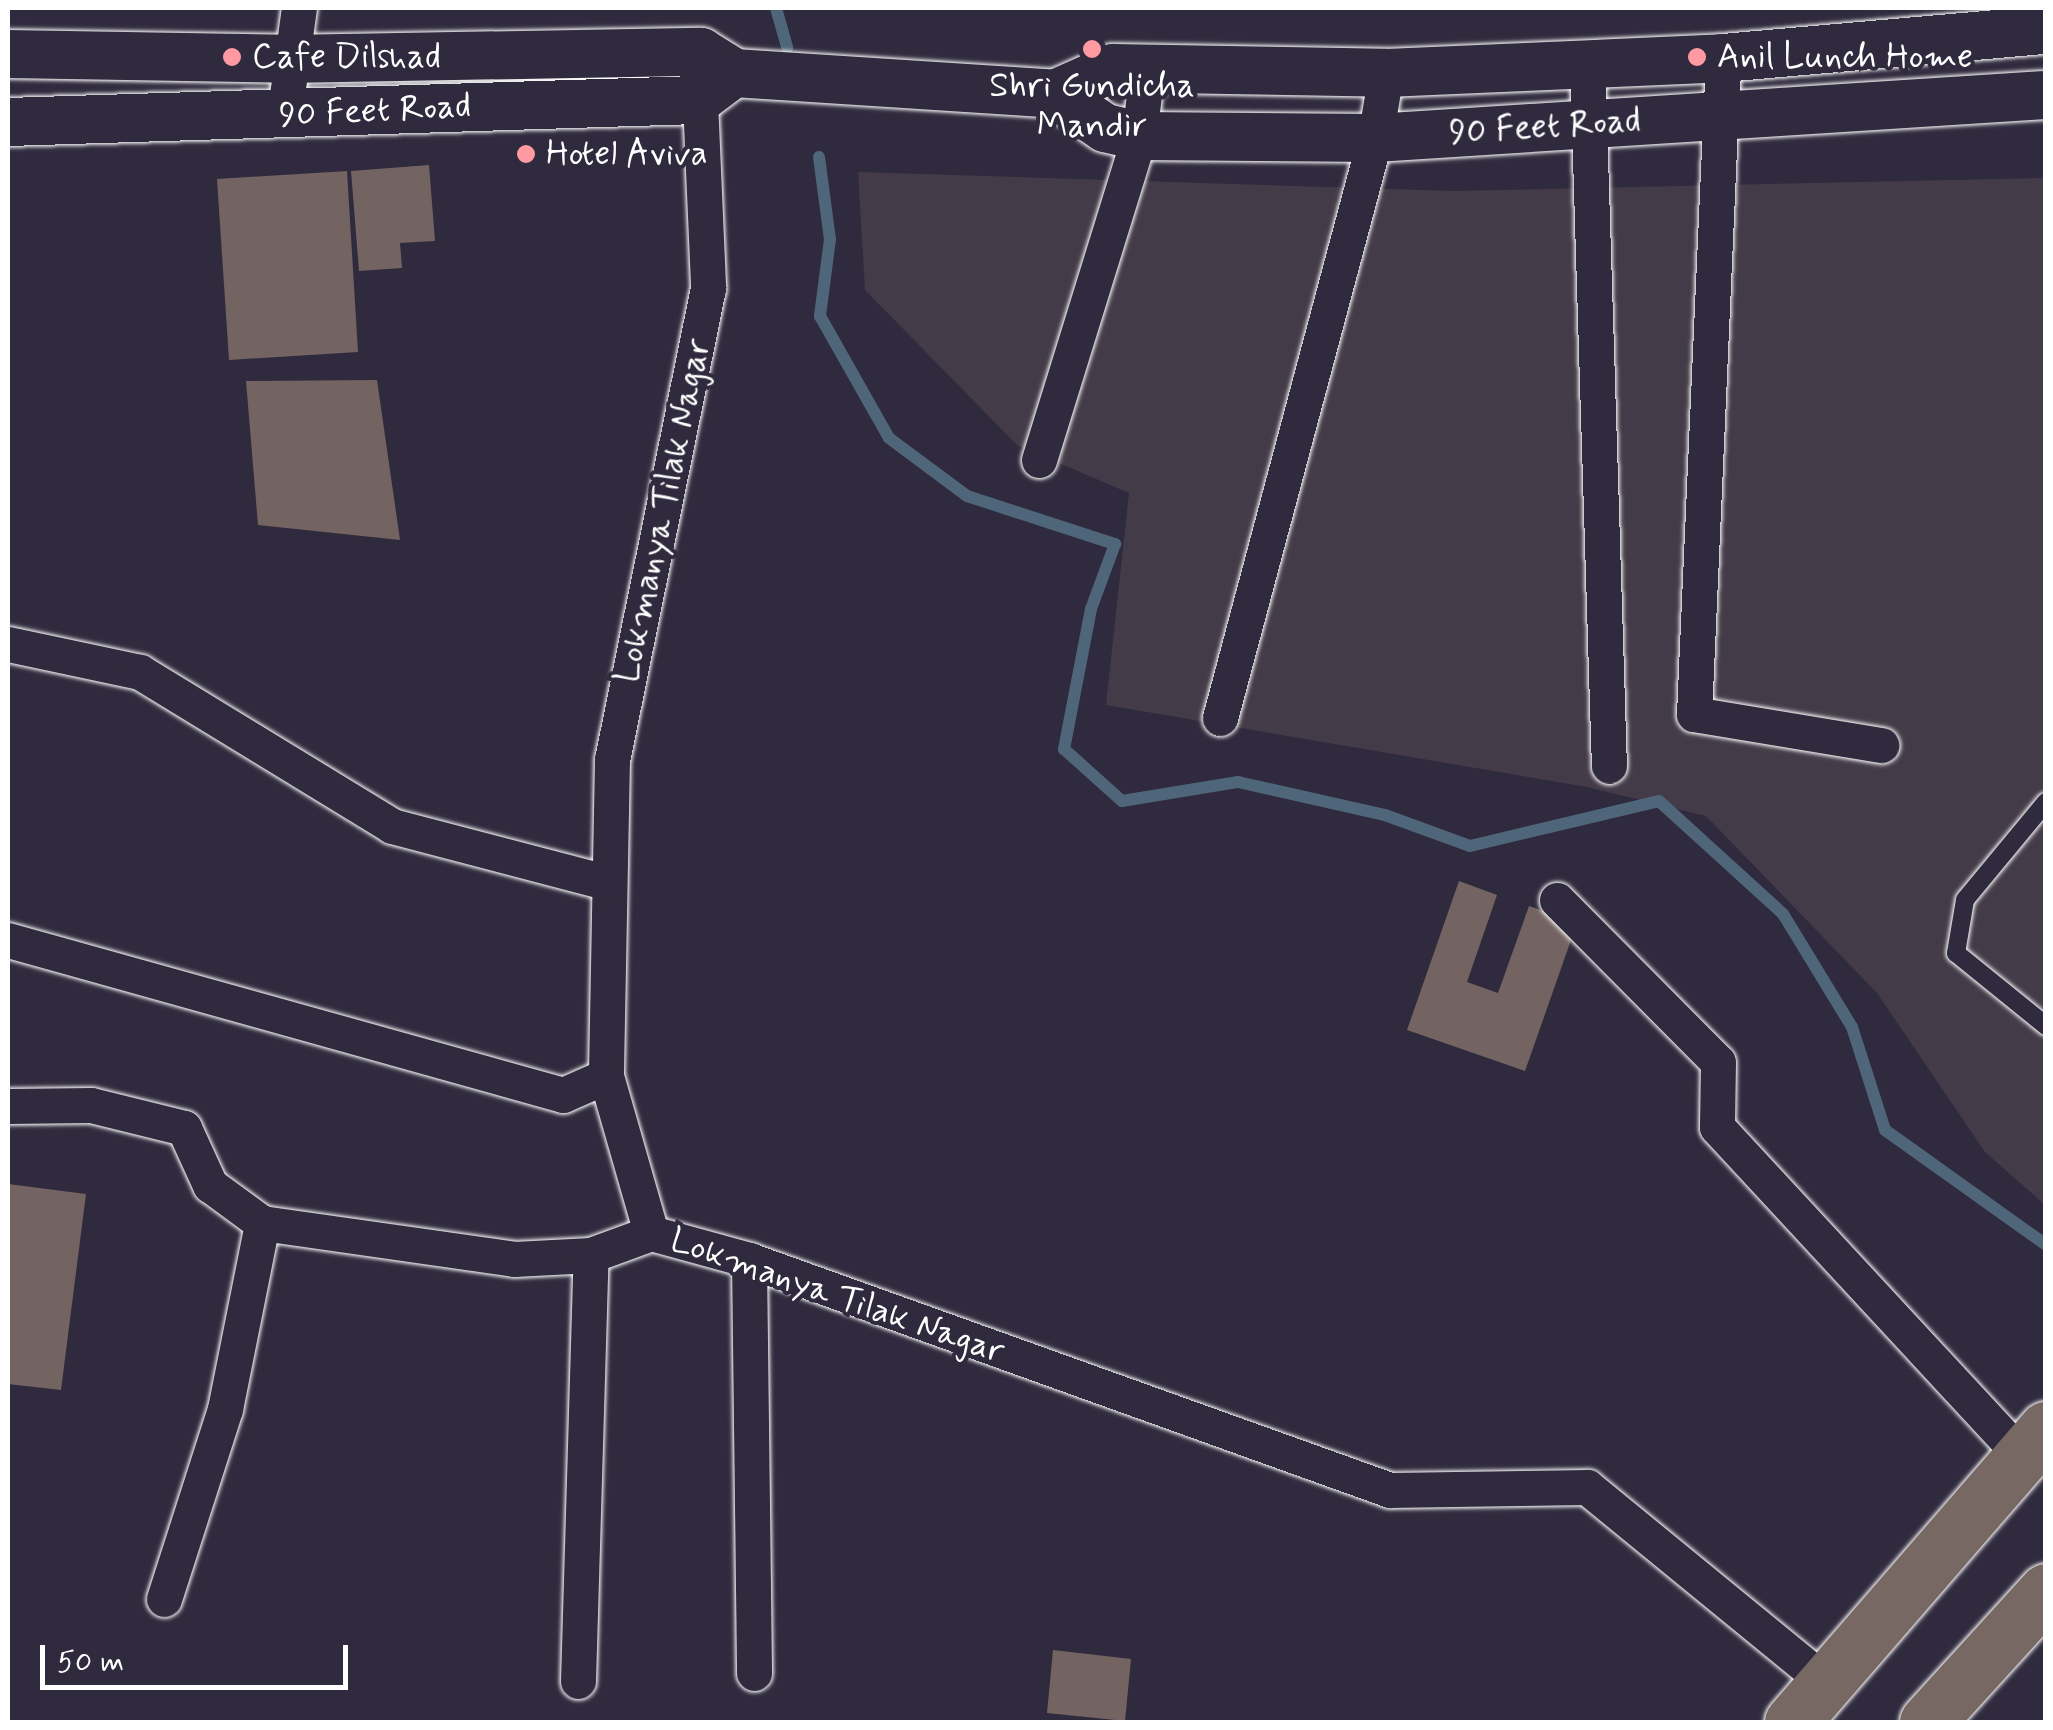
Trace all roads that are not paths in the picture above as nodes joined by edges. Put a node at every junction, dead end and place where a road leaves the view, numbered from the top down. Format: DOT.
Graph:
graph roads {
  1 [pos="299,8"];
  2 [pos="2046,30"];
  3 [pos="8,54"];
  4 [pos="1723,58"];
  5 [pos="287,59"];
  6 [pos="1586,60"];
  7 [pos="1148,70"];
  8 [pos="1386,74"];
  9 [pos="711,75"];
  10 [pos="1055,94"];
  11 [pos="2046,95"];
  12 [pos="1722,116"];
  13 [pos="284,117"];
  14 [pos="8,122"];
  15 [pos="1592,122"];
  16 [pos="1139,136"];
  17 [pos="1374,138"];
  18 [pos="1039,460"];
  19 [pos="8,644"];
  20 [pos="1220,718"];
  21 [pos="1882,744"];
  22 [pos="1608,766"];
  23 [pos="2046,802"];
  24 [pos="609,883"];
  25 [pos="1557,900"];
  26 [pos="8,940"];
  27 [pos="2046,1026"];
  28 [pos="606,1076"];
  29 [pos="8,1106"];
  30 [pos="262,1223"];
  31 [pos="651,1234"];
  32 [pos="592,1255"];
  33 [pos="749,1260"];
  34 [pos="2035,1443"];
  35 [pos="2046,1592"];
  36 [pos="164,1598"];
  37 [pos="754,1672"];
  38 [pos="578,1681"];
  39 [pos="1810,1703"];
  40 [pos="1927,1722"];
  1 -- 5 [label="street"];
  2 -- 4 [label="street, 90 Feet Road"];
  3 -- 5 [label="street, 90 Feet Road"];
  4 -- 6 [label="street, 90 Feet Road"];
  4 -- 12 [label="street"];
  5 -- 9 [label="street, 90 Feet Road"];
  5 -- 13 [label="street"];
  6 -- 8 [label="street, 90 Feet Road"];
  6 -- 15 [label="street"];
  7 -- 8 [label="street, 90 Feet Road"];
  7 -- 10 [label="street, 90 Feet Road"];
  7 -- 16 [label="street"];
  8 -- 17 [label="street"];
  9 -- 10 [label="street, 90 Feet Road"];
  9 -- 13 [label="street, 90 Feet Road"];
  9 -- 24 [label="street, Lokmanya Tilak Nagar"];
  10 -- 16 [label="street, 90 Feet Road"];
  11 -- 12 [label="street, 90 Feet Road"];
  12 -- 15 [label="street, 90 Feet Road"];
  12 -- 21 [label="street"];
  13 -- 14 [label="street, 90 Feet Road"];
  15 -- 17 [label="street, 90 Feet Road"];
  15 -- 22 [label="street"];
  16 -- 17 [label="street, 90 Feet Road"];
  16 -- 18 [label="street"];
  17 -- 20 [label="street"];
  19 -- 24 [label="street"];
  23 -- 27 [label="lane"];
  24 -- 28 [label="street, Lokmanya Tilak Nagar"];
  25 -- 34 [label="street"];
  26 -- 28 [label="street"];
  28 -- 31 [label="street, Lokmanya Tilak Nagar"];
  29 -- 30 [label="street"];
  30 -- 32 [label="street"];
  30 -- 36 [label="street"];
  31 -- 32 [label="street"];
  31 -- 33 [label="street, Lokmanya Tilak Nagar"];
  32 -- 38 [label="street"];
  33 -- 37 [label="street"];
  33 -- 39 [label="street, Lokmanya Tilak Nagar"];
  34 -- 39 [label="main road"];
  35 -- 40 [label="main road"];
}
